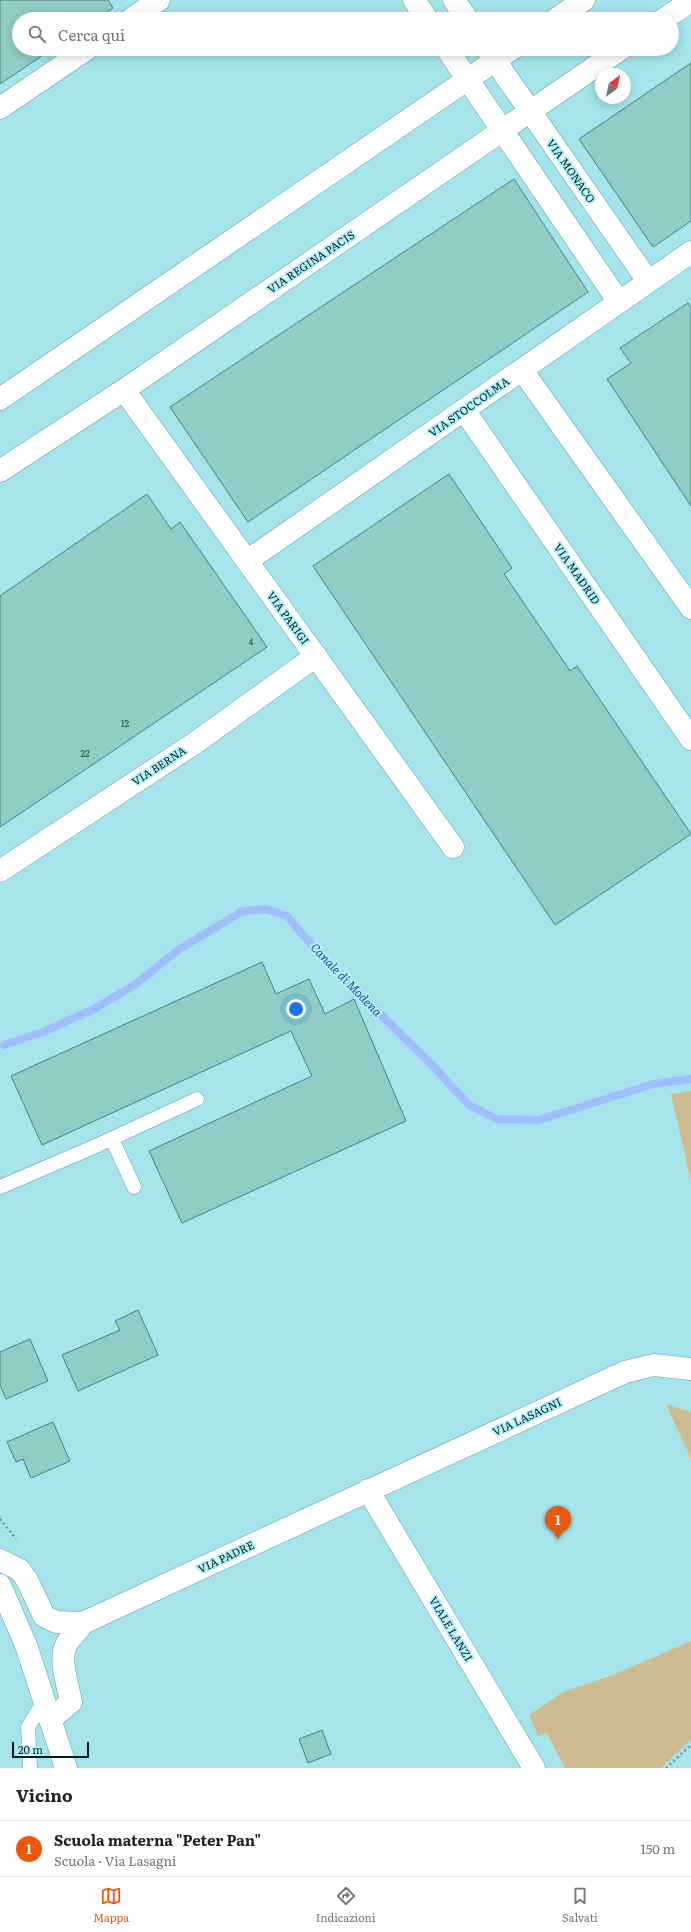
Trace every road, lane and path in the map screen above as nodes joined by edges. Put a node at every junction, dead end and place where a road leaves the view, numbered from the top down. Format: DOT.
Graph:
graph roads {
  1 [pos="159,0"];
  2 [pos="414,0"];
  3 [pos="454,0"];
  4 [pos="584,0"];
  5 [pos="691,0"];
  6 [pos="141,12"];
  7 [pos="422,12"];
  8 [pos="462,12"];
  9 [pos="566,12"];
  10 [pos="674,12"];
  11 [pos="77,56"];
  12 [pos="452,56"];
  13 [pos="495,56"];
  14 [pos="500,56"];
  15 [pos="611,56"];
  16 [pos="468,80"];
  17 [pos="0,108"];
  18 [pos="530,111"];
  19 [pos="504,130"];
  20 [pos="691,252"];
  21 [pos="648,281"];
  22 [pos="619,302"];
  23 [pos="522,370"];
  24 [pos="124,390"];
  25 [pos="0,400"];
  26 [pos="464,410"];
  27 [pos="0,471"];
  28 [pos="247,561"];
  29 [pos="691,608"];
  30 [pos="316,656"];
  31 [pos="691,739"];
  32 [pos="453,846"];
  33 [pos="0,871"];
  34 [pos="197,1099"];
  35 [pos="112,1139"];
  36 [pos="0,1187"];
  37 [pos="134,1188"];
  38 [pos="690,1369"];
  39 [pos="368,1490"];
  40 [pos="0,1560"];
  41 [pos="0,1585"];
  42 [pos="83,1623"];
  43 [pos="47,1710"];
  44 [pos="691,1746"];
  45 [pos="30,1768"];
  46 [pos="66,1768"];
  47 [pos="534,1768"];
  48 [pos="666,1768"];
  1 -- 6 [label="street"];
  2 -- 7 [label="street"];
  3 -- 8 [label="street"];
  4 -- 9 [label="street"];
  5 -- 10 [label="street"];
  11 -- 17 [label="street"];
  12 -- 16 [label="street"];
  13 -- 16 [label="street"];
  14 -- 18 [label="street, VIA MONACO"];
  15 -- 18 [label="street, VIA REGINA PACIS"];
  16 -- 19 [label="street"];
  16 -- 25 [label="street"];
  18 -- 19 [label="street, VIA REGINA PACIS"];
  18 -- 21 [label="street, VIA MONACO"];
  19 -- 22 [label="street"];
  19 -- 24 [label="street, VIA REGINA PACIS"];
  20 -- 21 [label="street, VIA STOCCOLMA"];
  21 -- 22 [label="street, VIA STOCCOLMA"];
  22 -- 23 [label="street, VIA STOCCOLMA"];
  23 -- 26 [label="street, VIA STOCCOLMA"];
  23 -- 29 [label="street"];
  24 -- 27 [label="street, VIA REGINA PACIS"];
  24 -- 28 [label="street, VIA PARIGI"];
  26 -- 28 [label="street, VIA STOCCOLMA"];
  26 -- 31 [label="street, VIA MADRID"];
  28 -- 30 [label="street, VIA PARIGI"];
  30 -- 32 [label="street, VIA PARIGI"];
  30 -- 33 [label="street, VIA BERNA"];
  34 -- 35 [label="lane"];
  35 -- 36 [label="lane"];
  35 -- 37 [label="lane"];
  38 -- 39 [label="street, VIA LASAGNI"];
  39 -- 42 [label="street, VIA PADRE"];
  39 -- 47 [label="street, VIALE LANZI"];
  40 -- 42 [label="street, VIA PADRE"];
  41 -- 43 [label="street"];
  42 -- 43 [label="street, VIA PADRE"];
  43 -- 45 [label="lane"];
  43 -- 46 [label="street"];
  44 -- 48 [label="path"];
}
